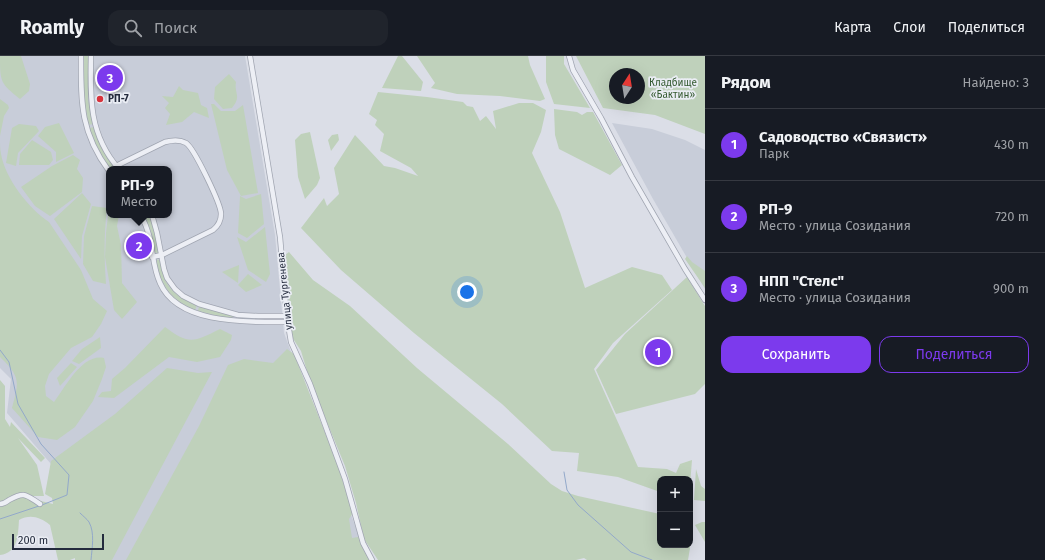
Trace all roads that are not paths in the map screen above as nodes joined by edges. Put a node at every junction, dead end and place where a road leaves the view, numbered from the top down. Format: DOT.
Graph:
graph roads {
  1 [pos="81,56"];
  2 [pos="91,56"];
  3 [pos="250,56"];
  4 [pos="569,56"];
  5 [pos="116,166"];
  6 [pos="119,166"];
  7 [pos="106,167"];
  8 [pos="142,218"];
  9 [pos="153,218"];
  10 [pos="162,255"];
  11 [pos="152,257"];
  12 [pos="705,300"];
  13 [pos="233,313"];
  14 [pos="286,316"];
  15 [pos="232,321"];
  16 [pos="287,322"];
  17 [pos="0,504"];
  18 [pos="40,504"];
  19 [pos="372,560"];
  1 -- 7 [label="street"];
  2 -- 5 [label="street"];
  3 -- 14 [label="street, улица Тургенева"];
  4 -- 12 [label="street"];
  6 -- 10 [label="street"];
  8 -- 11 [label="street"];
  9 -- 10 [label="street"];
  10 -- 11 [label="street"];
  10 -- 13 [label="street"];
  11 -- 15 [label="street"];
  13 -- 14 [label="street"];
  13 -- 15 [label="street"];
  14 -- 16 [label="street, улица Тургенева"];
  15 -- 16 [label="street"];
  16 -- 19 [label="street, улица Тургенева"];
  17 -- 18 [label="street"];
}
